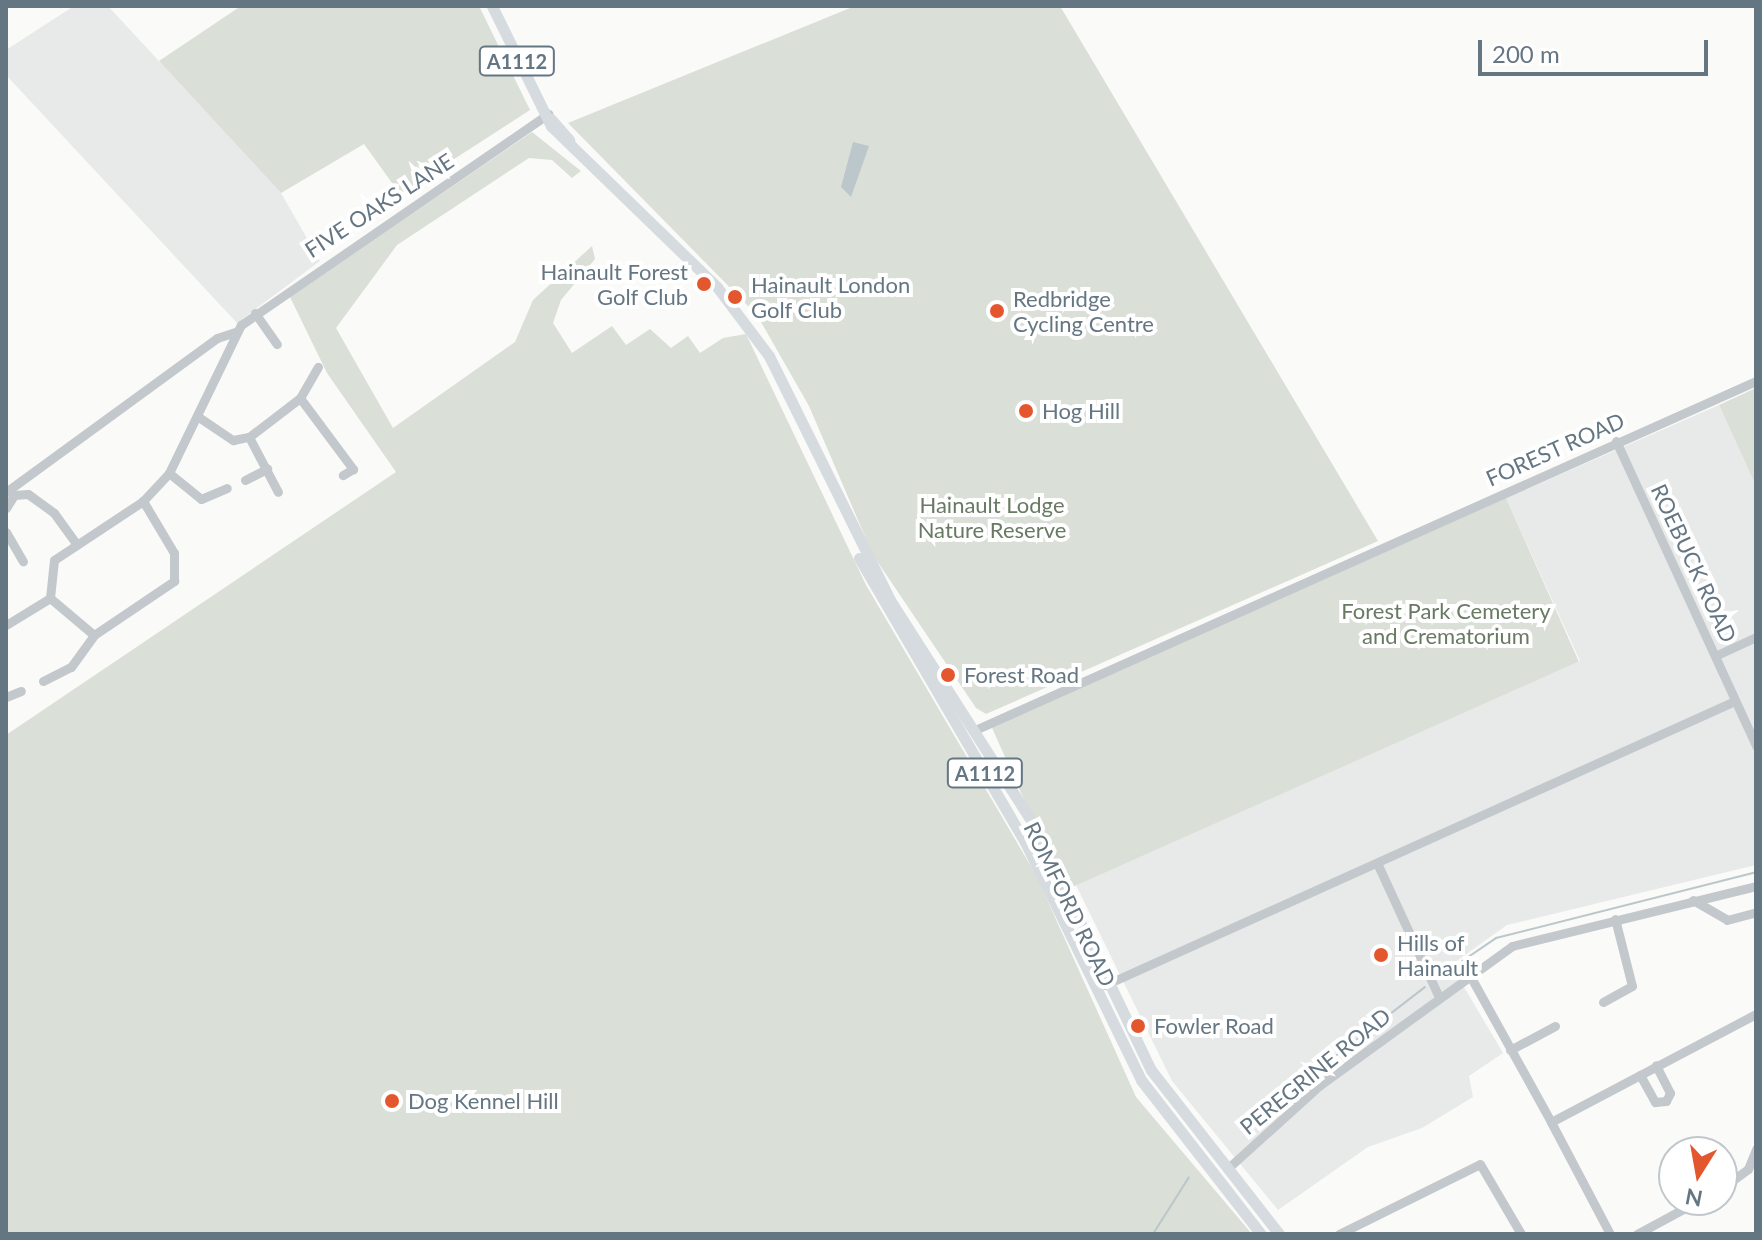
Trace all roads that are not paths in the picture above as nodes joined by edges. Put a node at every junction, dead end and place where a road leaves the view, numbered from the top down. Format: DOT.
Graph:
graph roads {
  1 [pos="492,6"];
  2 [pos="549,116"];
  3 [pos="255,313"];
  4 [pos="236,332"];
  5 [pos="277,344"];
  6 [pos="318,367"];
  7 [pos="1756,381"];
  8 [pos="300,398"];
  9 [pos="200,418"];
  10 [pos="249,437"];
  11 [pos="810,437"];
  12 [pos="1616,441"];
  13 [pos="267,469"];
  14 [pos="169,473"];
  15 [pos="343,475"];
  16 [pos="245,480"];
  17 [pos="227,488"];
  18 [pos="6,492"];
  19 [pos="278,492"];
  20 [pos="143,501"];
  21 [pos="6,508"];
  22 [pos="6,532"];
  23 [pos="77,545"];
  24 [pos="23,561"];
  25 [pos="50,598"];
  26 [pos="6,625"];
  27 [pos="94,635"];
  28 [pos="1756,637"];
  29 [pos="1717,655"];
  30 [pos="43,681"];
  31 [pos="21,691"];
  32 [pos="6,697"];
  33 [pos="1735,701"];
  34 [pos="975,730"];
  35 [pos="1756,746"];
  36 [pos="1377,863"];
  37 [pos="1756,886"];
  38 [pos="1693,900"];
  39 [pos="1756,912"];
  40 [pos="1615,919"];
  41 [pos="1468,972"];
  42 [pos="1109,983"];
  43 [pos="1094,990"];
  44 [pos="1438,995"];
  45 [pos="1603,1002"];
  46 [pos="1756,1015"];
  47 [pos="1555,1026"];
  48 [pos="1510,1050"];
  49 [pos="1656,1065"];
  50 [pos="1640,1075"];
  51 [pos="1551,1122"];
  52 [pos="1756,1149"];
  53 [pos="1227,1169"];
  54 [pos="1738,1176"];
  55 [pos="1670,1216"];
  56 [pos="1261,1234"];
  57 [pos="1279,1234"];
  58 [pos="1339,1234"];
  59 [pos="1521,1234"];
  60 [pos="1610,1234"];
  61 [pos="1637,1234"];
  1 -- 2 [label="main road, ROMFORD ROAD / A1112"];
  2 -- 3 [label="street, FIVE OAKS LANE"];
  2 -- 11 [label="main road, ROMFORD ROAD / A1112"];
  3 -- 4 [label="street, FIVE OAKS LANE"];
  3 -- 5 [label="street"];
  4 -- 9 [label="street, FIVE OAKS LANE"];
  4 -- 18 [label="street, FIVE OAKS LANE"];
  6 -- 8 [label="street"];
  7 -- 12 [label="street, FOREST ROAD"];
  8 -- 10 [label="street"];
  8 -- 15 [label="street"];
  9 -- 10 [label="street"];
  9 -- 14 [label="street, FIVE OAKS LANE"];
  10 -- 13 [label="street"];
  11 -- 34 [label="main road, ROMFORD ROAD / A1112"];
  11 -- 43 [label="main road, ROMFORD ROAD / A1112"];
  12 -- 29 [label="street, ROEBUCK ROAD"];
  12 -- 34 [label="street, FOREST ROAD"];
  13 -- 16 [label="street"];
  13 -- 19 [label="street"];
  14 -- 17 [label="street"];
  14 -- 20 [label="street, FIVE OAKS LANE"];
  20 -- 23 [label="street, FIVE OAKS LANE"];
  20 -- 27 [label="street"];
  21 -- 23 [label="street"];
  22 -- 24 [label="street"];
  23 -- 25 [label="street, FIVE OAKS LANE"];
  25 -- 26 [label="street"];
  25 -- 27 [label="street"];
  27 -- 30 [label="street"];
  28 -- 29 [label="street"];
  29 -- 33 [label="street, ROEBUCK ROAD"];
  31 -- 32 [label="street"];
  33 -- 35 [label="street, ROEBUCK ROAD"];
  33 -- 36 [label="street"];
  34 -- 42 [label="main road, ROMFORD ROAD / A1112"];
  36 -- 42 [label="street"];
  36 -- 44 [label="street"];
  37 -- 38 [label="street, PEREGRINE ROAD"];
  38 -- 39 [label="street"];
  38 -- 40 [label="street, PEREGRINE ROAD"];
  40 -- 41 [label="street, PEREGRINE ROAD"];
  40 -- 45 [label="street"];
  41 -- 44 [label="street, PEREGRINE ROAD"];
  41 -- 48 [label="street"];
  42 -- 43 [label="street"];
  42 -- 53 [label="main road, ROMFORD ROAD / A1112"];
  43 -- 56 [label="main road, ROMFORD ROAD / A1112"];
  44 -- 53 [label="street, PEREGRINE ROAD"];
  46 -- 49 [label="street"];
  47 -- 48 [label="street"];
  48 -- 51 [label="street"];
  49 -- 50 [label="street"];
  49 -- 50 [label="street"];
  50 -- 51 [label="street"];
  51 -- 60 [label="street"];
  52 -- 54 [label="street"];
  53 -- 57 [label="main road, ROMFORD ROAD / A1112"];
  55 -- 61 [label="street"];
  58 -- 59 [label="street"];
}
